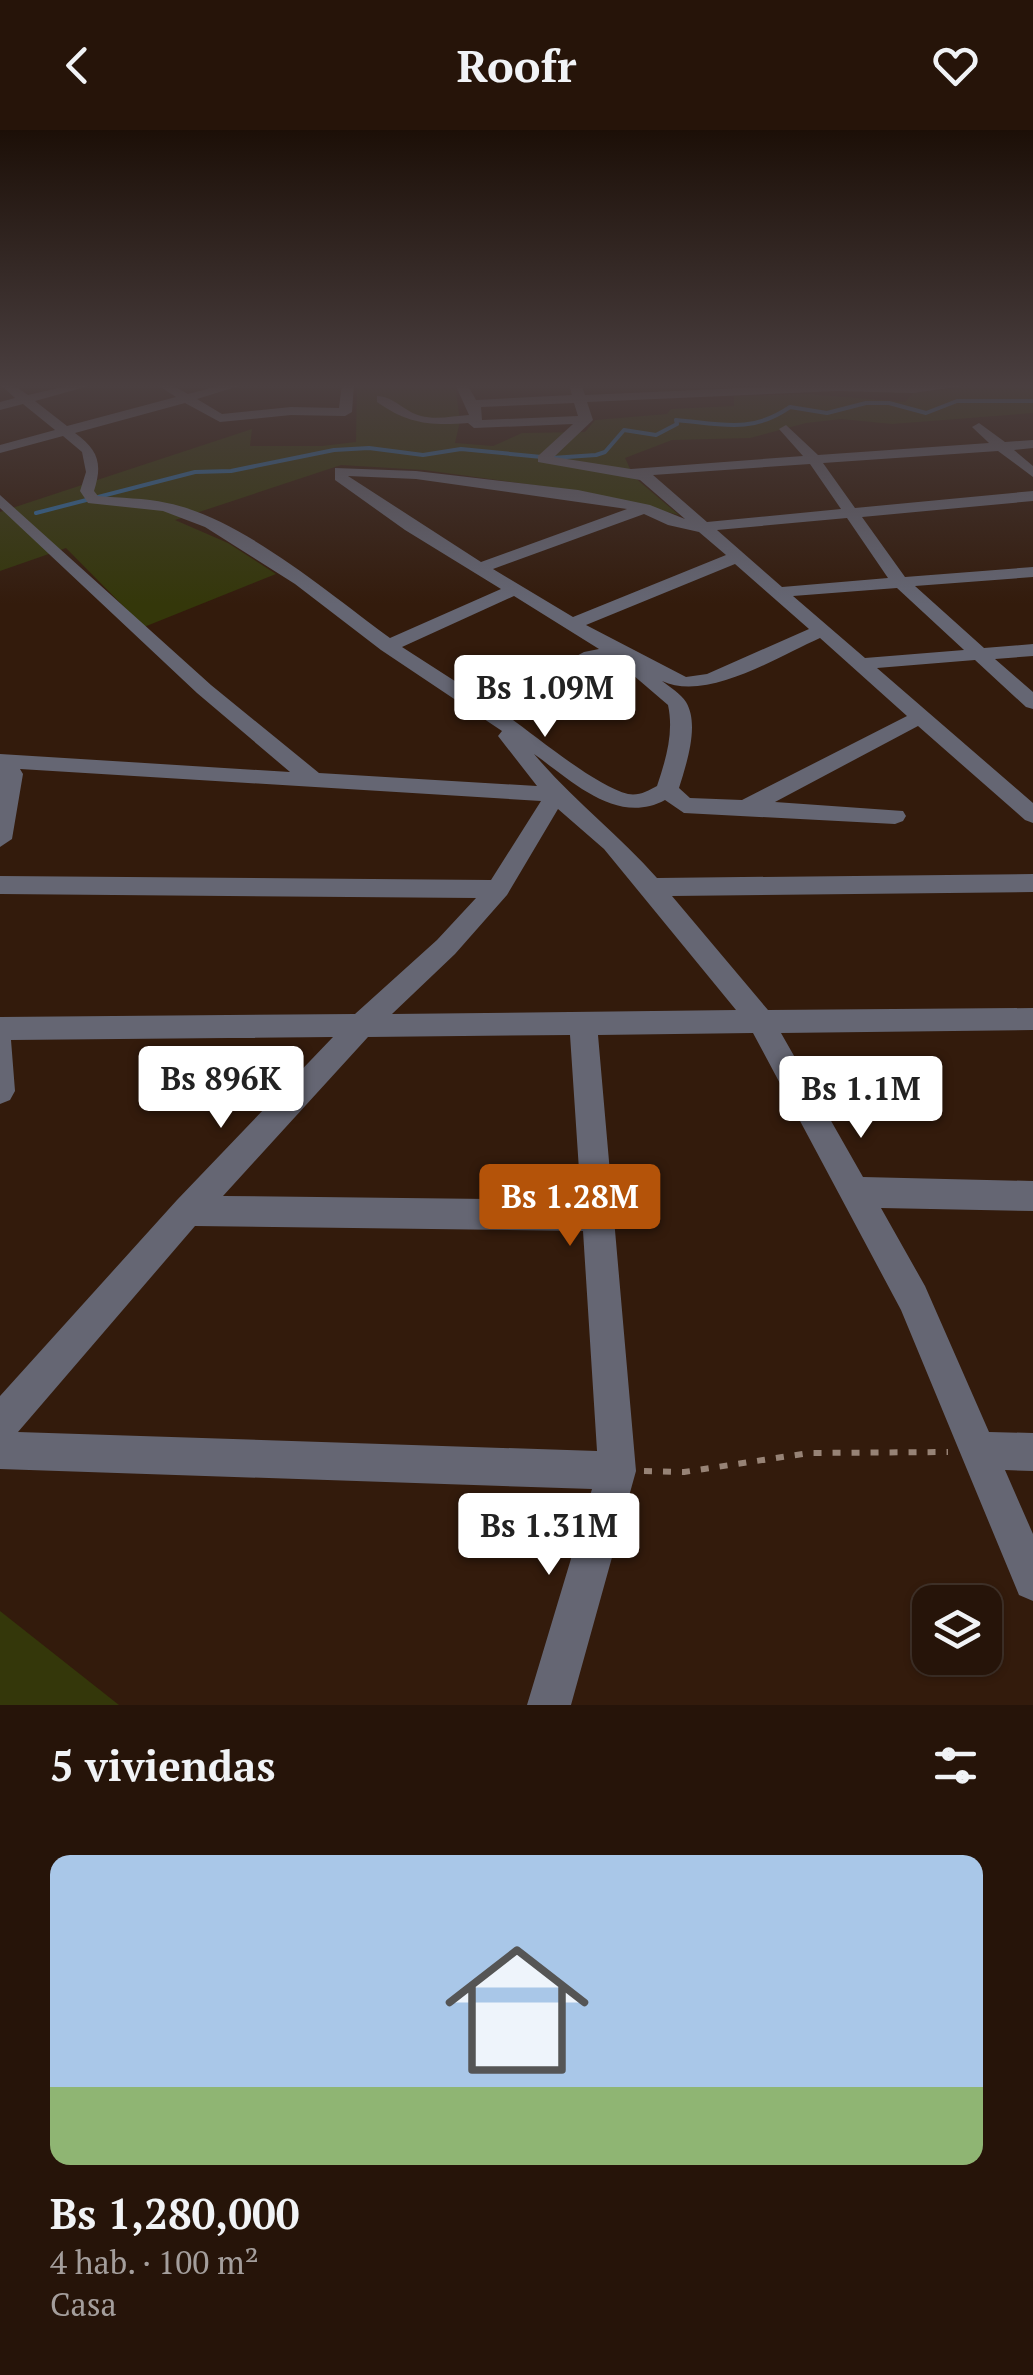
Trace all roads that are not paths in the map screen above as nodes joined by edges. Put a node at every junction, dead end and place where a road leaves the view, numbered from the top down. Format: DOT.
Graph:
graph roads {
  1 [pos="812,457"];
  2 [pos="92,458"];
  3 [pos="545,458"];
  4 [pos="806,458"];
  5 [pos="636,472"];
  6 [pos="1033,496"];
  7 [pos="599,499"];
  8 [pos="0,500"];
  9 [pos="941,503"];
  10 [pos="644,508"];
  11 [pos="1033,512"];
  12 [pos="851,514"];
  13 [pos="700,527"];
  14 [pos="446,545"];
  15 [pos="739,556"];
  16 [pos="480,568"];
  17 [pos="1033,572"];
  18 [pos="898,580"];
  19 [pos="516,588"];
  20 [pos="780,592"];
  21 [pos="572,624"];
  22 [pos="822,631"];
  23 [pos="388,646"];
  24 [pos="1033,650"];
  25 [pos="616,651"];
  26 [pos="976,652"];
  27 [pos="860,664"];
  28 [pos="1033,703"];
  29 [pos="490,715"];
  30 [pos="920,716"];
  31 [pos="0,762"];
  32 [pos="312,778"];
  33 [pos="667,790"];
  34 [pos="556,794"];
  35 [pos="744,809"];
  36 [pos="1033,815"];
  37 [pos="895,816"];
  38 [pos="0,839"];
  39 [pos="1033,883"];
  40 [pos="0,885"];
  41 [pos="652,887"];
  42 [pos="498,888"];
  43 [pos="1033,1019"];
  44 [pos="760,1020"];
  45 [pos="582,1023"];
  46 [pos="361,1026"];
  47 [pos="0,1029"];
  48 [pos="0,1046"];
  49 [pos="0,1090"];
  50 [pos="855,1192"];
  51 [pos="1033,1196"];
  52 [pos="188,1210"];
  53 [pos="600,1216"];
  54 [pos="0,1424"];
  55 [pos="0,1450"];
  56 [pos="978,1451"];
  57 [pos="1033,1452"];
  58 [pos="616,1472"];
  59 [pos="1033,1580"];
  60 [pos="549,1705"];
  1 -- 12 [label="street"];
  2 -- 23 [label="street"];
  3 -- 5 [label="street"];
  4 -- 5 [label="street"];
  5 -- 13 [label="street"];
  6 -- 9 [label="street"];
  7 -- 10 [label="street"];
  7 -- 14 [label="street"];
  7 -- 14 [label="street"];
  8 -- 32 [label="street"];
  9 -- 11 [label="street"];
  9 -- 12 [label="street"];
  10 -- 13 [label="street"];
  10 -- 16 [label="street"];
  12 -- 13 [label="street"];
  12 -- 18 [label="street"];
  13 -- 15 [label="street"];
  14 -- 16 [label="street"];
  15 -- 20 [label="street"];
  15 -- 21 [label="street"];
  16 -- 19 [label="street"];
  17 -- 18 [label="street"];
  18 -- 20 [label="street"];
  18 -- 26 [label="street"];
  19 -- 21 [label="street"];
  19 -- 23 [label="street"];
  20 -- 22 [label="street"];
  21 -- 25 [label="street"];
  22 -- 25 [label="street"];
  22 -- 27 [label="street"];
  23 -- 29 [label="street"];
  24 -- 26 [label="street"];
  25 -- 29 [label="street"];
  25 -- 33 [label="street"];
  26 -- 27 [label="street"];
  26 -- 28 [label="street"];
  27 -- 30 [label="street"];
  29 -- 33 [label="street"];
  29 -- 34 [label="street"];
  30 -- 35 [label="street"];
  30 -- 36 [label="street"];
  31 -- 32 [label="street"];
  31 -- 38 [label="street"];
  32 -- 34 [label="street"];
  33 -- 35 [label="street"];
  34 -- 41 [label="street"];
  34 -- 42 [label="street"];
  35 -- 37 [label="street"];
  39 -- 41 [label="street"];
  40 -- 42 [label="street"];
  41 -- 44 [label="street"];
  42 -- 46 [label="street"];
  43 -- 44 [label="street"];
  44 -- 45 [label="street"];
  44 -- 50 [label="street"];
  45 -- 46 [label="street"];
  45 -- 53 [label="street"];
  46 -- 47 [label="street"];
  46 -- 52 [label="street"];
  48 -- 49 [label="street"];
  50 -- 51 [label="street"];
  50 -- 56 [label="street"];
  52 -- 53 [label="street"];
  52 -- 54 [label="street"];
  53 -- 58 [label="street"];
  55 -- 58 [label="street"];
  56 -- 57 [label="street"];
  56 -- 59 [label="street"];
  58 -- 60 [label="street"];
}
